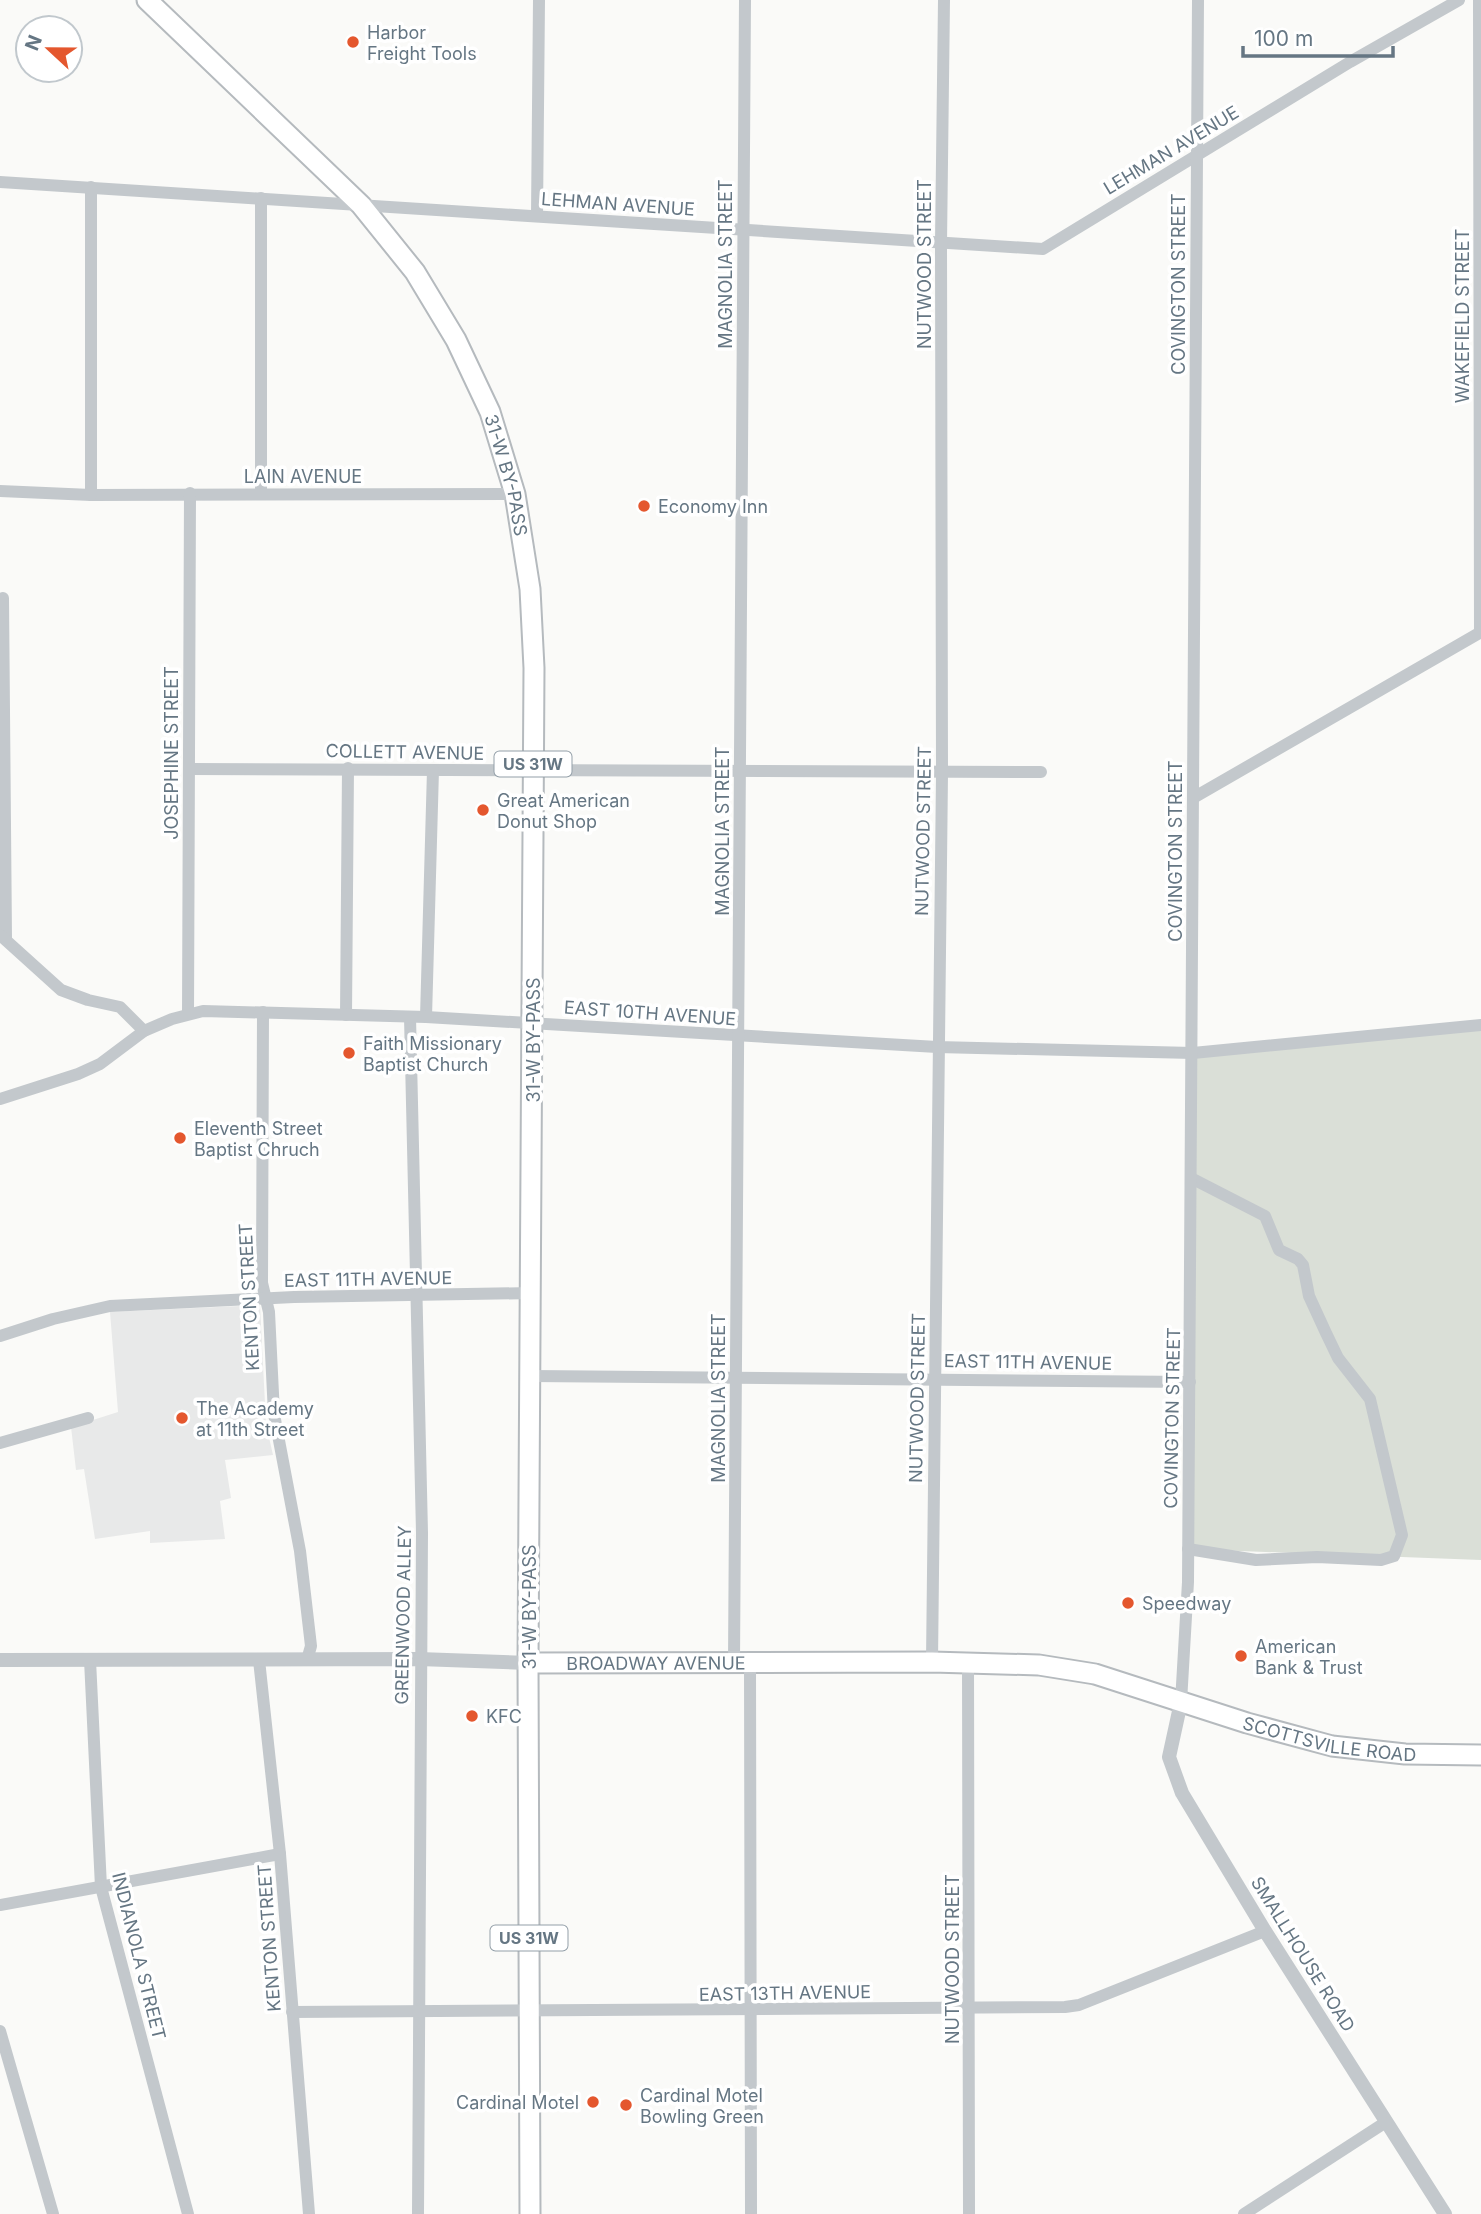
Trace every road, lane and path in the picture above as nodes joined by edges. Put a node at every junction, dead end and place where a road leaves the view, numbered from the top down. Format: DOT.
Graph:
graph roads {
  1 [pos="147,0"];
  2 [pos="539,0"];
  3 [pos="745,0"];
  4 [pos="944,0"];
  5 [pos="1198,0"];
  6 [pos="1459,0"];
  7 [pos="1479,0"];
  8 [pos="1196,155"];
  9 [pos="0,182"];
  10 [pos="91,187"];
  11 [pos="261,198"];
  12 [pos="361,205"];
  13 [pos="537,215"];
  14 [pos="743,230"];
  15 [pos="941,243"];
  16 [pos="0,491"];
  17 [pos="190,493"];
  18 [pos="261,493"];
  19 [pos="515,494"];
  20 [pos="91,495"];
  21 [pos="4,598"];
  22 [pos="1480,632"];
  23 [pos="2,692"];
  24 [pos="348,768"];
  25 [pos="189,769"];
  26 [pos="433,770"];
  27 [pos="533,772"];
  28 [pos="1041,772"];
  29 [pos="739,773"];
  30 [pos="942,774"];
  31 [pos="1193,798"];
  32 [pos="2,862"];
  33 [pos="3,936"];
  34 [pos="263,1012"];
  35 [pos="187,1014"];
  36 [pos="346,1015"];
  37 [pos="410,1017"];
  38 [pos="426,1017"];
  39 [pos="534,1023"];
  40 [pos="1481,1025"];
  41 [pos="144,1031"];
  42 [pos="739,1036"];
  43 [pos="937,1047"];
  44 [pos="1193,1053"];
  45 [pos="0,1099"];
  46 [pos="1191,1178"];
  47 [pos="532,1293"];
  48 [pos="417,1295"];
  49 [pos="267,1298"];
  50 [pos="0,1336"];
  51 [pos="531,1376"];
  52 [pos="736,1378"];
  53 [pos="935,1379"];
  54 [pos="1190,1382"];
  55 [pos="88,1418"];
  56 [pos="0,1443"];
  57 [pos="1188,1549"];
  58 [pos="419,1659"];
  59 [pos="0,1660"];
  60 [pos="90,1660"];
  61 [pos="259,1660"];
  62 [pos="307,1660"];
  63 [pos="742,1662"];
  64 [pos="932,1662"];
  65 [pos="968,1662"];
  66 [pos="528,1663"];
  67 [pos="1181,1702"];
  68 [pos="1481,1755"];
  69 [pos="280,1854"];
  70 [pos="101,1887"];
  71 [pos="0,1905"];
  72 [pos="1265,1931"];
  73 [pos="970,2008"];
  74 [pos="749,2011"];
  75 [pos="292,2012"];
  76 [pos="420,2012"];
  77 [pos="529,2012"];
  78 [pos="0,2031"];
  79 [pos="1386,2122"];
  80 [pos="53,2214"];
  81 [pos="188,2214"];
  82 [pos="309,2214"];
  83 [pos="418,2214"];
  84 [pos="530,2214"];
  85 [pos="751,2214"];
  86 [pos="969,2214"];
  87 [pos="1244,2214"];
  88 [pos="1445,2214"];
  1 -- 12 [label="main road, 31-W BY-PASS / US 31W"];
  2 -- 13 [label="street"];
  3 -- 14 [label="street, MAGNOLIA STREET"];
  4 -- 15 [label="street, NUTWOOD STREET"];
  5 -- 8 [label="street, COVINGTON STREET"];
  6 -- 8 [label="street, LEHMAN AVENUE"];
  7 -- 22 [label="street, WAKEFIELD STREET"];
  8 -- 15 [label="street, LEHMAN AVENUE"];
  8 -- 31 [label="street, COVINGTON STREET"];
  9 -- 10 [label="street, LEHMAN AVENUE"];
  10 -- 11 [label="street, LEHMAN AVENUE"];
  10 -- 20 [label="street"];
  11 -- 12 [label="street, LEHMAN AVENUE"];
  11 -- 18 [label="street"];
  12 -- 13 [label="street, LEHMAN AVENUE"];
  12 -- 19 [label="main road, 31-W BY-PASS / US 31W"];
  13 -- 14 [label="street, LEHMAN AVENUE"];
  14 -- 15 [label="street, LEHMAN AVENUE"];
  14 -- 29 [label="street, MAGNOLIA STREET"];
  15 -- 30 [label="street, NUTWOOD STREET"];
  16 -- 20 [label="street, LAIN AVENUE"];
  17 -- 18 [label="street, LAIN AVENUE"];
  17 -- 20 [label="street, LAIN AVENUE"];
  17 -- 25 [label="street, JOSEPHINE STREET"];
  18 -- 19 [label="street, LAIN AVENUE"];
  19 -- 27 [label="main road, 31-W BY-PASS / US 31W"];
  21 -- 23 [label="street"];
  22 -- 31 [label="street"];
  23 -- 32 [label="street"];
  24 -- 25 [label="street, COLLETT AVENUE"];
  24 -- 26 [label="street, COLLETT AVENUE"];
  24 -- 36 [label="street"];
  25 -- 35 [label="street, JOSEPHINE STREET"];
  26 -- 27 [label="street, COLLETT AVENUE"];
  26 -- 38 [label="street"];
  27 -- 29 [label="street, COLLETT AVENUE"];
  27 -- 39 [label="main road, 31-W BY-PASS / US 31W"];
  28 -- 30 [label="street, COLLETT AVENUE"];
  29 -- 30 [label="street, COLLETT AVENUE"];
  29 -- 42 [label="street, MAGNOLIA STREET"];
  30 -- 43 [label="street, NUTWOOD STREET"];
  31 -- 44 [label="street, COVINGTON STREET"];
  32 -- 33 [label="street"];
  33 -- 41 [label="street"];
  34 -- 35 [label="street, EAST 10TH AVENUE"];
  34 -- 36 [label="street, EAST 10TH AVENUE"];
  34 -- 49 [label="street, KENTON STREET"];
  35 -- 41 [label="street, EAST 10TH AVENUE"];
  36 -- 37 [label="street, EAST 10TH AVENUE"];
  37 -- 38 [label="street, EAST 10TH AVENUE"];
  37 -- 48 [label="street, GREENWOOD ALLEY"];
  38 -- 39 [label="street, EAST 10TH AVENUE"];
  39 -- 42 [label="street, EAST 10TH AVENUE"];
  39 -- 47 [label="main road, 31-W BY-PASS / US 31W"];
  40 -- 44 [label="street, EAST 10TH AVENUE"];
  41 -- 45 [label="street, EAST 10TH AVENUE"];
  42 -- 43 [label="street, EAST 10TH AVENUE"];
  42 -- 52 [label="street, MAGNOLIA STREET"];
  43 -- 44 [label="street, EAST 10TH AVENUE"];
  43 -- 53 [label="street, NUTWOOD STREET"];
  44 -- 46 [label="street, COVINGTON STREET"];
  46 -- 54 [label="street, COVINGTON STREET"];
  46 -- 57 [label="street"];
  47 -- 48 [label="street, EAST 11TH AVENUE"];
  47 -- 51 [label="main road, 31-W BY-PASS / US 31W"];
  48 -- 49 [label="street, EAST 11TH AVENUE"];
  48 -- 58 [label="street, GREENWOOD ALLEY"];
  49 -- 50 [label="street, EAST 11TH AVENUE"];
  49 -- 62 [label="street, KENTON STREET"];
  51 -- 52 [label="street, EAST 11TH AVENUE"];
  51 -- 66 [label="main road, 31-W BY-PASS / US 31W"];
  52 -- 53 [label="street, EAST 11TH AVENUE"];
  52 -- 63 [label="street, MAGNOLIA STREET"];
  53 -- 54 [label="street, EAST 11TH AVENUE"];
  53 -- 64 [label="street, NUTWOOD STREET"];
  54 -- 57 [label="street, COVINGTON STREET"];
  55 -- 56 [label="street"];
  57 -- 67 [label="street, COVINGTON STREET"];
  58 -- 62 [label="street, BROADWAY AVENUE"];
  58 -- 66 [label="street, BROADWAY AVENUE"];
  58 -- 76 [label="street, GREENWOOD ALLEY"];
  59 -- 60 [label="street, BROADWAY AVENUE"];
  60 -- 61 [label="street, BROADWAY AVENUE"];
  60 -- 70 [label="street, INDIANOLA STREET"];
  61 -- 62 [label="street, BROADWAY AVENUE"];
  61 -- 69 [label="street, KENTON STREET"];
  63 -- 64 [label="main road, BROADWAY AVENUE"];
  63 -- 66 [label="main road, BROADWAY AVENUE"];
  63 -- 74 [label="street, MAGNOLIA STREET"];
  64 -- 65 [label="main road, BROADWAY AVENUE"];
  65 -- 67 [label="main road, BROADWAY AVENUE"];
  65 -- 73 [label="street, NUTWOOD STREET"];
  66 -- 77 [label="main road, 31-W BY-PASS / US 31W"];
  67 -- 68 [label="main road, SCOTTSVILLE ROAD"];
  67 -- 72 [label="street, SMALLHOUSE ROAD"];
  69 -- 70 [label="street"];
  69 -- 75 [label="street, KENTON STREET"];
  70 -- 71 [label="street"];
  70 -- 81 [label="street, INDIANOLA STREET"];
  72 -- 73 [label="street, EAST 13TH AVENUE"];
  72 -- 79 [label="street, SMALLHOUSE ROAD"];
  73 -- 74 [label="street, EAST 13TH AVENUE"];
  73 -- 86 [label="street, NUTWOOD STREET"];
  74 -- 77 [label="street, EAST 13TH AVENUE"];
  74 -- 85 [label="street, MAGNOLIA STREET"];
  75 -- 76 [label="street, EAST 13TH AVENUE"];
  75 -- 82 [label="street, KENTON STREET"];
  76 -- 77 [label="street, EAST 13TH AVENUE"];
  76 -- 83 [label="street, GREENWOOD ALLEY"];
  77 -- 84 [label="main road, 31-W BY-PASS / US 31W"];
  78 -- 80 [label="street"];
  79 -- 87 [label="street"];
  79 -- 88 [label="street, SMALLHOUSE ROAD"];
}
